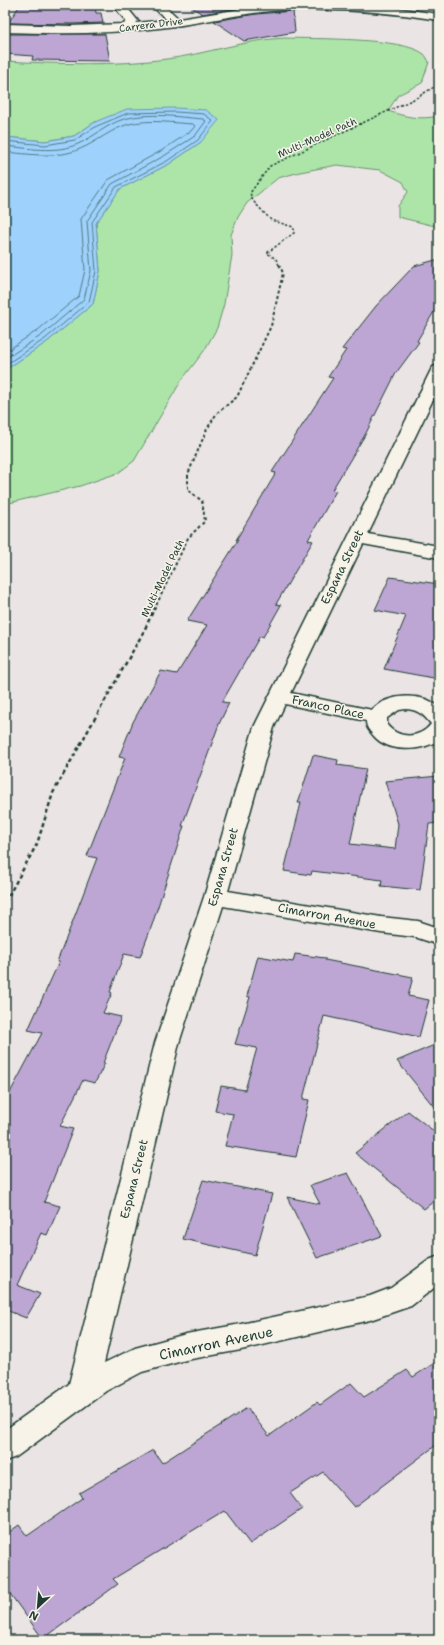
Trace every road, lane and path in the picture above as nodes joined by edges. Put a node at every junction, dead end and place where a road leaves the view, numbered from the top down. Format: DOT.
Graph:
graph roads {
  1 [pos="119,5"];
  2 [pos="157,5"];
  3 [pos="300,6"];
  4 [pos="439,17"];
  5 [pos="176,22"];
  6 [pos="128,27"];
  7 [pos="5,28"];
  8 [pos="439,84"];
  9 [pos="438,374"];
  10 [pos="357,537"];
  11 [pos="439,552"];
  12 [pos="280,697"];
  13 [pos="376,717"];
  14 [pos="439,720"];
  15 [pos="439,727"];
  16 [pos="215,897"];
  17 [pos="5,902"];
  18 [pos="439,937"];
  19 [pos="439,1268"];
  20 [pos="82,1392"];
  21 [pos="5,1447"];
  1 -- 6 [label="street"];
  2 -- 5 [label="street"];
  3 -- 4 [label="street, Carrera Drive"];
  3 -- 5 [label="street, Carrera Drive"];
  5 -- 6 [label="street, Carrera Drive"];
  6 -- 7 [label="street, Carrera Drive"];
  8 -- 17 [label="path, Multi-Model Path"];
  9 -- 10 [label="street, Espana Street"];
  10 -- 11 [label="street"];
  10 -- 12 [label="street, Espana Street"];
  12 -- 13 [label="street, Franco Place"];
  12 -- 16 [label="street, Espana Street"];
  13 -- 14 [label="street, Franco Place"];
  13 -- 15 [label="street, Franco Place"];
  16 -- 18 [label="street, Cimarron Avenue"];
  16 -- 20 [label="street, Espana Street"];
  19 -- 20 [label="street, Cimarron Avenue"];
  20 -- 21 [label="street, Cimarron Avenue"];
}
